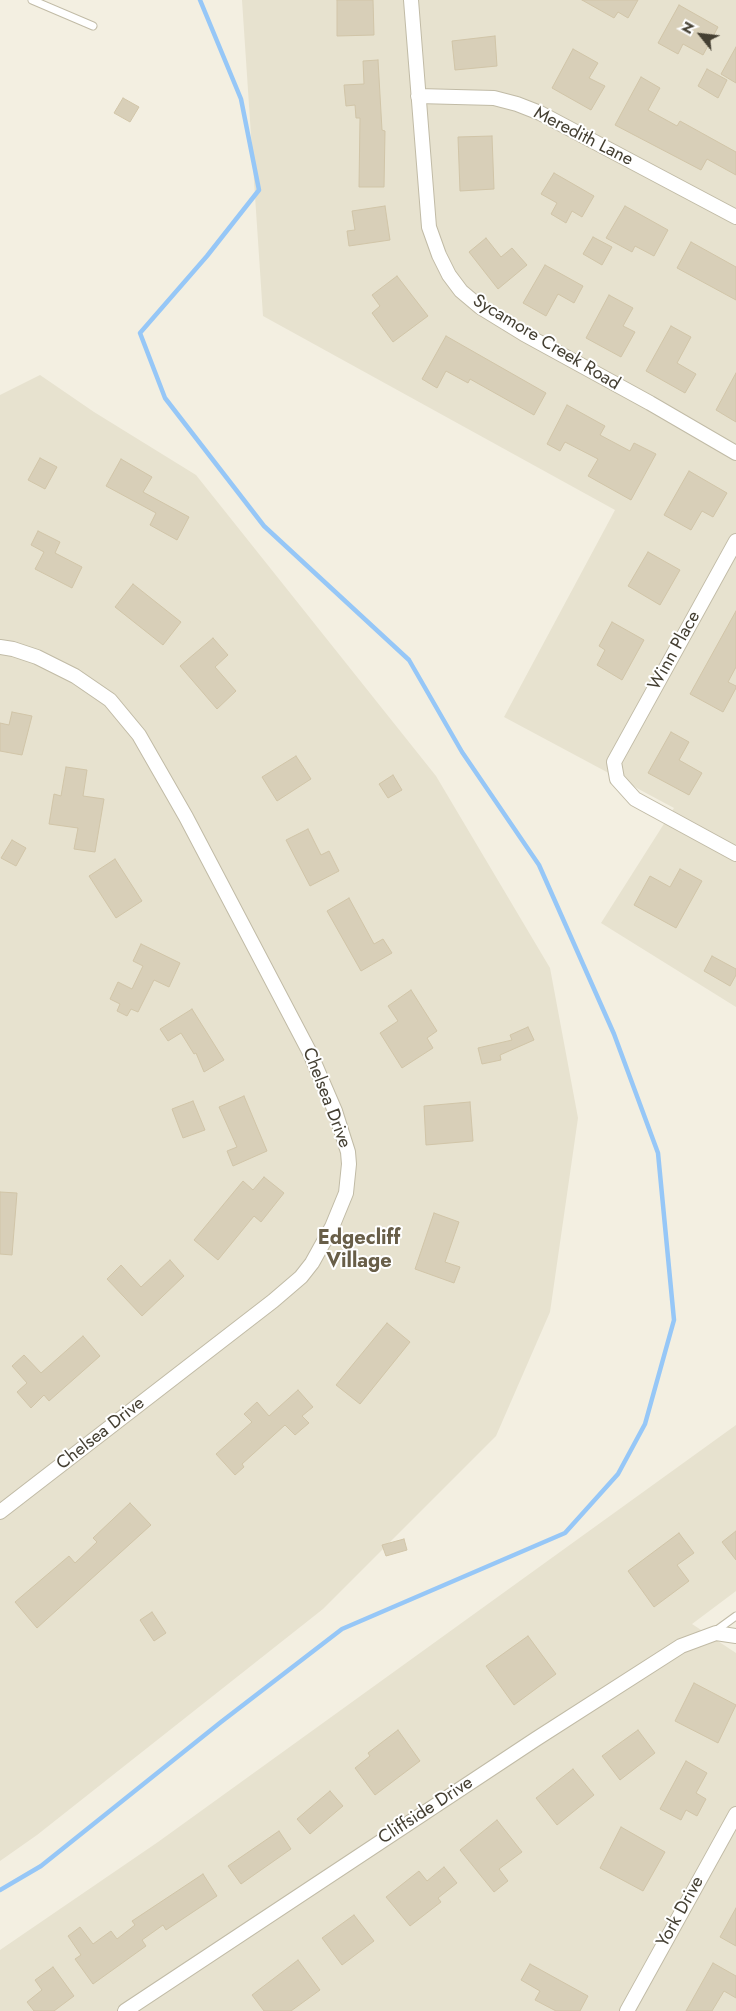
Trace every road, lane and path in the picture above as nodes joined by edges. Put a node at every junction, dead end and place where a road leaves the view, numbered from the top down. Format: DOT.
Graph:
graph roads {
  1 [pos="32,0"];
  2 [pos="411,0"];
  3 [pos="93,26"];
  4 [pos="418,96"];
  5 [pos="736,217"];
  6 [pos="736,453"];
  7 [pos="736,541"];
  8 [pos="0,647"];
  9 [pos="736,854"];
  10 [pos="0,1512"];
  11 [pos="736,1616"];
  12 [pos="712,1634"];
  13 [pos="736,1636"];
  14 [pos="736,1814"];
  15 [pos="125,2011"];
  16 [pos="627,2011"];
  1 -- 3 [label="lane"];
  2 -- 4 [label="street, Sycamore Creek Road"];
  4 -- 5 [label="street, Meredith Lane"];
  4 -- 6 [label="street, Sycamore Creek Road"];
  7 -- 9 [label="street, Winn Place"];
  8 -- 10 [label="street, Chelsea Drive"];
  11 -- 12 [label="lane"];
  12 -- 13 [label="street, Cliffside Drive"];
  12 -- 15 [label="street, Cliffside Drive"];
  14 -- 16 [label="street, York Drive"];
}
